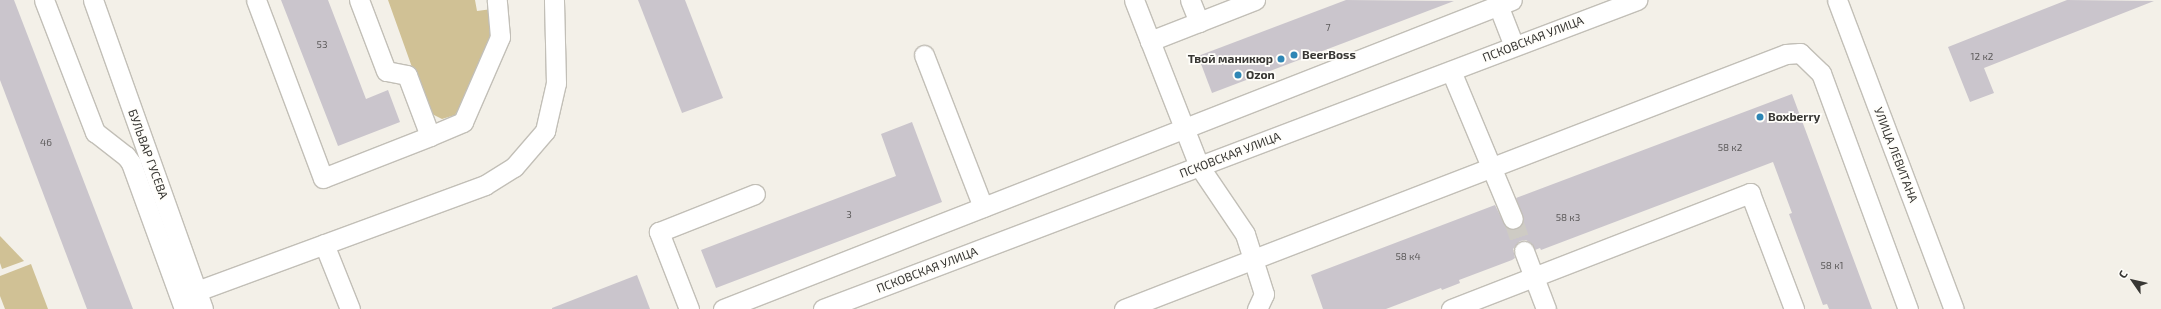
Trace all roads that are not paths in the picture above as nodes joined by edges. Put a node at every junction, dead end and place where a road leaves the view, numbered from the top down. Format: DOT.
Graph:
graph roads {
  1 [pos="44,0"];
  2 [pos="93,0"];
  3 [pos="256,0"];
  4 [pos="359,0"];
  5 [pos="497,0"];
  6 [pos="554,0"];
  7 [pos="1134,0"];
  8 [pos="1190,0"];
  9 [pos="1255,0"];
  10 [pos="1637,0"];
  11 [pos="1837,0"];
  12 [pos="1505,3"];
  13 [pos="1199,22"];
  14 [pos="1150,41"];
  15 [pos="1514,46"];
  16 [pos="924,55"];
  17 [pos="1451,70"];
  18 [pos="1184,128"];
  19 [pos="430,136"];
  20 [pos="1199,166"];
  21 [pos="1490,168"];
  22 [pos="755,194"];
  23 [pos="983,207"];
  24 [pos="1513,219"];
  25 [pos="324,244"];
  26 [pos="1524,251"];
  27 [pos="1253,260"];
  28 [pos="1534,276"];
  29 [pos="197,291"];
  30 [pos="184,309"];
  31 [pos="204,309"];
  32 [pos="350,309"];
  33 [pos="689,309"];
  34 [pos="723,309"];
  35 [pos="823,309"];
  36 [pos="1124,309"];
  37 [pos="1257,309"];
  38 [pos="1451,309"];
  39 [pos="1546,309"];
  40 [pos="1794,309"];
  41 [pos="1908,309"];
  42 [pos="1954,309"];
  1 -- 30 [label="street"];
  2 -- 29 [label="street, БУЛЬВАР ГУСЕВА"];
  3 -- 19 [label="street"];
  4 -- 19 [label="street"];
  5 -- 19 [label="street"];
  6 -- 25 [label="street"];
  7 -- 14 [label="street"];
  8 -- 13 [label="street"];
  9 -- 13 [label="street"];
  10 -- 15 [label="street, ПСКОВСКАЯ УЛИЦА"];
  11 -- 42 [label="street, УЛИЦА ЛЕВИТАНА"];
  12 -- 15 [label="street"];
  12 -- 18 [label="street"];
  13 -- 14 [label="street"];
  14 -- 18 [label="street"];
  15 -- 17 [label="street, ПСКОВСКАЯ УЛИЦА"];
  16 -- 23 [label="street"];
  17 -- 20 [label="street, ПСКОВСКАЯ УЛИЦА"];
  17 -- 21 [label="street"];
  18 -- 20 [label="street"];
  18 -- 23 [label="street"];
  20 -- 27 [label="street"];
  20 -- 35 [label="street, ПСКОВСКАЯ УЛИЦА"];
  21 -- 24 [label="street"];
  21 -- 27 [label="street"];
  21 -- 41 [label="street"];
  22 -- 33 [label="street"];
  23 -- 34 [label="street"];
  25 -- 29 [label="street"];
  25 -- 32 [label="street"];
  26 -- 28 [label="street"];
  27 -- 36 [label="street"];
  27 -- 37 [label="street"];
  28 -- 38 [label="street"];
  28 -- 39 [label="street"];
  28 -- 40 [label="street"];
  29 -- 31 [label="street, БУЛЬВАР ГУСЕВА"];
}
